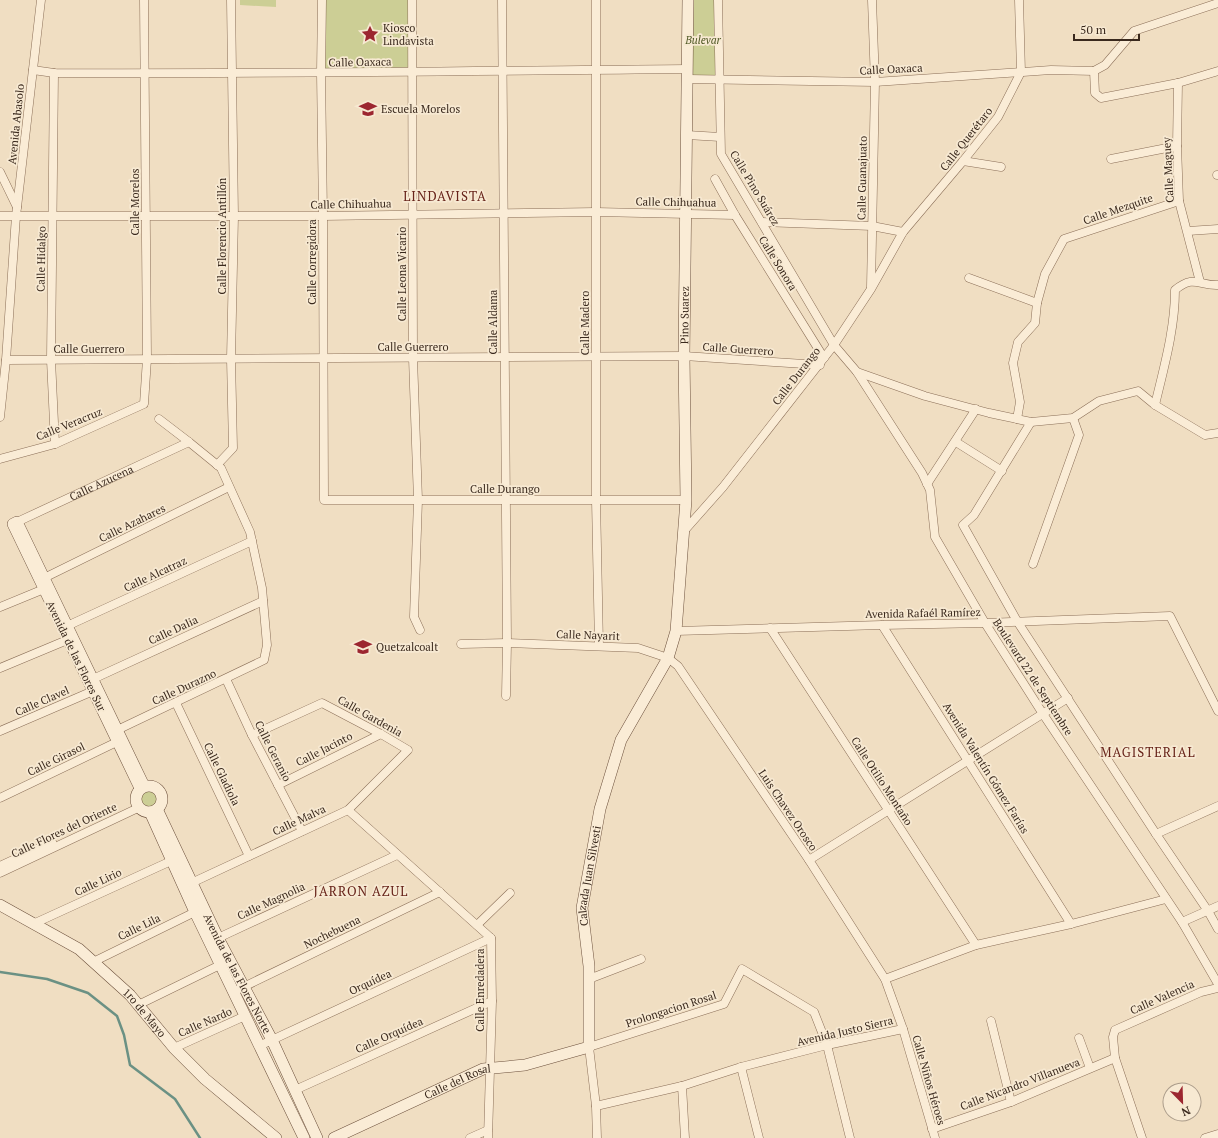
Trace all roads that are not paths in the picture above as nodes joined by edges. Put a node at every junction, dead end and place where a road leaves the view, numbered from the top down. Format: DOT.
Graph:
graph roads {
  1 [pos="41,0"];
  2 [pos="144,0"];
  3 [pos="231,0"];
  4 [pos="322,0"];
  5 [pos="412,0"];
  6 [pos="502,0"];
  7 [pos="596,0"];
  8 [pos="688,0"];
  9 [pos="718,0"];
  10 [pos="872,0"];
  11 [pos="1019,0"];
  12 [pos="1218,2"];
  13 [pos="33,70"];
  14 [pos="502,70"];
  15 [pos="596,70"];
  16 [pos="1094,71"];
  17 [pos="1218,71"];
  18 [pos="413,72"];
  19 [pos="1021,72"];
  20 [pos="54,73"];
  21 [pos="145,73"];
  22 [pos="232,74"];
  23 [pos="321,74"];
  24 [pos="688,74"];
  25 [pos="719,79"];
  26 [pos="875,82"];
  27 [pos="1178,83"];
  28 [pos="688,135"];
  29 [pos="720,137"];
  30 [pos="1177,146"];
  31 [pos="1111,159"];
  32 [pos="964,161"];
  33 [pos="1001,167"];
  34 [pos="0,172"];
  35 [pos="715,179"];
  36 [pos="1179,201"];
  37 [pos="17,212"];
  38 [pos="596,212"];
  39 [pos="504,213"];
  40 [pos="413,214"];
  41 [pos="686,214"];
  42 [pos="735,215"];
  43 [pos="0,216"];
  44 [pos="52,216"];
  45 [pos="234,216"];
  46 [pos="323,216"];
  47 [pos="146,217"];
  48 [pos="762,222"];
  49 [pos="872,226"];
  50 [pos="1218,229"];
  51 [pos="1188,231"];
  52 [pos="904,232"];
  53 [pos="969,278"];
  54 [pos="1200,282"];
  55 [pos="1218,285"];
  56 [pos="871,289"];
  57 [pos="1037,303"];
  58 [pos="834,345"];
  59 [pos="684,356"];
  60 [pos="504,357"];
  61 [pos="596,357"];
  62 [pos="324,358"];
  63 [pos="413,358"];
  64 [pos="147,359"];
  65 [pos="231,359"];
  66 [pos="6,360"];
  67 [pos="51,360"];
  68 [pos="822,361"];
  69 [pos="857,372"];
  70 [pos="144,404"];
  71 [pos="1155,404"];
  72 [pos="976,409"];
  73 [pos="0,417"];
  74 [pos="1073,418"];
  75 [pos="158,419"];
  76 [pos="1017,419"];
  77 [pos="1032,422"];
  78 [pos="1218,434"];
  79 [pos="190,442"];
  80 [pos="956,442"];
  81 [pos="55,444"];
  82 [pos="0,459"];
  83 [pos="217,465"];
  84 [pos="1002,471"];
  85 [pos="927,484"];
  86 [pos="230,487"];
  87 [pos="324,500"];
  88 [pos="418,500"];
  89 [pos="506,500"];
  90 [pos="596,500"];
  91 [pos="686,500"];
  92 [pos="15,523"];
  93 [pos="684,531"];
  94 [pos="252,541"];
  95 [pos="1032,564"];
  96 [pos="44,584"];
  97 [pos="263,601"];
  98 [pos="0,607"];
  99 [pos="1017,621"];
  100 [pos="985,623"];
  101 [pos="882,624"];
  102 [pos="67,626"];
  103 [pos="770,628"];
  104 [pos="420,630"];
  105 [pos="676,631"];
  106 [pos="71,639"];
  107 [pos="507,643"];
  108 [pos="461,644"];
  109 [pos="599,646"];
  110 [pos="668,658"];
  111 [pos="0,668"];
  112 [pos="93,679"];
  113 [pos="226,679"];
  114 [pos="93,691"];
  115 [pos="506,696"];
  116 [pos="1068,698"];
  117 [pos="176,703"];
  118 [pos="1218,711"];
  119 [pos="1043,714"];
  120 [pos="0,731"];
  121 [pos="381,734"];
  122 [pos="252,735"];
  123 [pos="118,736"];
  124 [pos="408,750"];
  125 [pos="968,760"];
  126 [pos="278,785"];
  127 [pos="142,787"];
  128 [pos="0,798"];
  129 [pos="137,805"];
  130 [pos="1218,806"];
  131 [pos="154,810"];
  132 [pos="348,810"];
  133 [pos="888,810"];
  134 [pos="302,831"];
  135 [pos="1156,834"];
  136 [pos="56,843"];
  137 [pos="398,854"];
  138 [pos="249,856"];
  139 [pos="809,860"];
  140 [pos="171,861"];
  141 [pos="0,866"];
  142 [pos="0,873"];
  143 [pos="188,885"];
  144 [pos="440,892"];
  145 [pos="510,893"];
  146 [pos="1166,899"];
  147 [pos="0,905"];
  148 [pos="1218,906"];
  149 [pos="1208,911"];
  150 [pos="195,912"];
  151 [pos="1182,922"];
  152 [pos="33,924"];
  153 [pos="1071,924"];
  154 [pos="477,925"];
  155 [pos="1218,929"];
  156 [pos="218,938"];
  157 [pos="491,938"];
  158 [pos="976,945"];
  159 [pos="641,959"];
  160 [pos="93,962"];
  161 [pos="220,965"];
  162 [pos="589,979"];
  163 [pos="885,979"];
  164 [pos="1218,984"];
  165 [pos="244,987"];
  166 [pos="1218,988"];
  167 [pos="233,992"];
  168 [pos="492,1001"];
  169 [pos="138,1005"];
  170 [pos="244,1016"];
  171 [pos="991,1021"];
  172 [pos="903,1029"];
  173 [pos="1079,1038"];
  174 [pos="272,1040"];
  175 [pos="827,1045"];
  176 [pos="259,1046"];
  177 [pos="589,1047"];
  178 [pos="174,1048"];
  179 [pos="1115,1058"];
  180 [pos="741,1067"];
  181 [pos="491,1068"];
  182 [pos="1090,1068"];
  183 [pos="682,1086"];
  184 [pos="295,1090"];
  185 [pos="1011,1102"];
  186 [pos="596,1106"];
  187 [pos="932,1129"];
  188 [pos="488,1134"];
  189 [pos="1218,1134"];
  190 [pos="337,1137"];
  191 [pos="276,1138"];
  192 [pos="304,1138"];
  193 [pos="317,1138"];
  194 [pos="470,1138"];
  195 [pos="597,1138"];
  196 [pos="686,1138"];
  197 [pos="759,1138"];
  198 [pos="850,1138"];
  199 [pos="935,1138"];
  200 [pos="1142,1138"];
  201 [pos="1205,1138"];
  1 -- 13 [label="street, Avenida Abasolo"];
  2 -- 21 [label="street, Calle Morelos"];
  3 -- 22 [label="street, Calle Florencio Antillón"];
  4 -- 23 [label="street, Calle Corregidora"];
  5 -- 18 [label="street, Calle Leona Vicario"];
  6 -- 14 [label="street, Calle Aldama"];
  7 -- 15 [label="street, Calle Madero"];
  8 -- 24 [label="street, Pino Suarez"];
  9 -- 25 [label="street, Calle Pino Suárez"];
  10 -- 26 [label="street, Calle Guanajuato"];
  11 -- 19 [label="street, Calle Querétaro"];
  12 -- 16 [label="street"];
  13 -- 20 [label="street, Calle Oaxaca"];
  13 -- 37 [label="street, Avenida Abasolo"];
  14 -- 15 [label="street, Calle Oaxaca"];
  14 -- 18 [label="street, Calle Oaxaca"];
  14 -- 39 [label="street, Calle Aldama"];
  15 -- 24 [label="street, Calle Oaxaca"];
  15 -- 38 [label="street, Calle Madero"];
  16 -- 19 [label="street, Calle Oaxaca"];
  16 -- 27 [label="street"];
  17 -- 27 [label="street"];
  18 -- 23 [label="street, Calle Oaxaca"];
  18 -- 40 [label="street, Calle Leona Vicario"];
  19 -- 26 [label="street, Calle Oaxaca"];
  19 -- 32 [label="street, Calle Querétaro"];
  20 -- 21 [label="street, Calle Oaxaca"];
  20 -- 44 [label="street, Calle Hidalgo"];
  21 -- 22 [label="street, Calle Oaxaca"];
  21 -- 47 [label="street, Calle Morelos"];
  22 -- 23 [label="street, Calle Oaxaca"];
  22 -- 45 [label="street, Calle Florencio Antillón"];
  23 -- 46 [label="street, Calle Corregidora"];
  24 -- 25 [label="street, Calle Oaxaca"];
  24 -- 28 [label="street, Pino Suarez"];
  25 -- 26 [label="street, Calle Oaxaca"];
  25 -- 29 [label="street, Calle Pino Suárez"];
  26 -- 49 [label="street, Calle Guanajuato"];
  27 -- 30 [label="street, Calle Maguey"];
  28 -- 29 [label="street"];
  28 -- 41 [label="street, Pino Suarez"];
  29 -- 48 [label="street, Calle Pino Suárez"];
  30 -- 31 [label="street"];
  30 -- 36 [label="street, Calle Maguey"];
  32 -- 33 [label="street"];
  32 -- 52 [label="street, Calle Querétaro"];
  34 -- 37 [label="street"];
  35 -- 42 [label="street, Calle Sonora"];
  36 -- 51 [label="street, Calle Maguey"];
  36 -- 57 [label="street, Calle Mezquite"];
  37 -- 43 [label="street, Calle Chihuahua"];
  37 -- 44 [label="street, Calle Chihuahua"];
  37 -- 66 [label="street, Avenida Abasolo"];
  38 -- 39 [label="street, Calle Chihuahua"];
  38 -- 41 [label="street, Calle Chihuahua"];
  38 -- 61 [label="street, Calle Madero"];
  39 -- 40 [label="street, Calle Chihuahua"];
  39 -- 60 [label="street, Calle Aldama"];
  40 -- 46 [label="street, Calle Chihuahua"];
  40 -- 63 [label="street, Calle Leona Vicario"];
  41 -- 42 [label="street, Calle Chihuahua"];
  41 -- 59 [label="street, Pino Suarez"];
  42 -- 68 [label="street, Calle Sonora"];
  44 -- 47 [label="street, Calle Chihuahua"];
  44 -- 67 [label="street, Calle Hidalgo"];
  45 -- 46 [label="street, Calle Chihuahua"];
  45 -- 47 [label="street, Calle Chihuahua"];
  45 -- 65 [label="street, Calle Florencio Antillón"];
  46 -- 62 [label="street, Calle Corregidora"];
  47 -- 64 [label="street, Calle Morelos"];
  48 -- 49 [label="street"];
  48 -- 58 [label="street, Calle Pino Suárez"];
  49 -- 52 [label="street"];
  49 -- 56 [label="street, Calle Guanajuato"];
  50 -- 51 [label="street"];
  51 -- 54 [label="street, Calle Maguey"];
  52 -- 56 [label="street, Calle Querétaro"];
  53 -- 57 [label="street"];
  54 -- 55 [label="street"];
  54 -- 71 [label="street"];
  56 -- 58 [label="street"];
  57 -- 76 [label="street"];
  58 -- 68 [label="street, Calle Durango"];
  58 -- 69 [label="street"];
  59 -- 61 [label="street, Calle Guerrero"];
  59 -- 68 [label="street, Calle Guerrero"];
  59 -- 91 [label="street, Pino Suarez"];
  60 -- 61 [label="street, Calle Guerrero"];
  60 -- 63 [label="street, Calle Guerrero"];
  60 -- 89 [label="street, Calle Aldama"];
  61 -- 90 [label="street, Calle Madero"];
  62 -- 63 [label="street, Calle Guerrero"];
  62 -- 65 [label="street, Calle Guerrero"];
  62 -- 87 [label="street, Calle Corregidora"];
  63 -- 88 [label="street, Calle Leona Vicario"];
  64 -- 65 [label="street, Calle Guerrero"];
  64 -- 67 [label="street, Calle Guerrero"];
  64 -- 70 [label="street, Calle Morelos"];
  65 -- 83 [label="street, Calle Florencio Antillón"];
  66 -- 67 [label="street, Calle Guerrero"];
  66 -- 73 [label="street, Avenida Abasolo"];
  67 -- 81 [label="street, Calle Hidalgo"];
  68 -- 93 [label="street, Calle Durango"];
  69 -- 72 [label="street"];
  69 -- 85 [label="street, Boulevard 22 de Septiembre"];
  70 -- 81 [label="street, Calle Veracruz"];
  71 -- 74 [label="street"];
  71 -- 78 [label="street"];
  72 -- 76 [label="street"];
  72 -- 80 [label="street"];
  74 -- 77 [label="street"];
  74 -- 95 [label="street"];
  75 -- 79 [label="street"];
  76 -- 77 [label="street"];
  77 -- 84 [label="street"];
  79 -- 83 [label="street"];
  79 -- 92 [label="street, Calle Azucena"];
  80 -- 84 [label="street"];
  80 -- 85 [label="street"];
  81 -- 82 [label="street, Calle Veracruz"];
  83 -- 86 [label="street"];
  84 -- 99 [label="street, Boulevard 22 de Septiembre"];
  85 -- 100 [label="street, Boulevard 22 de Septiembre"];
  86 -- 94 [label="street"];
  86 -- 96 [label="street, Calle Azahares"];
  87 -- 88 [label="street, Calle Durango"];
  88 -- 89 [label="street, Calle Durango"];
  88 -- 104 [label="street, Calle Leona Vicario"];
  89 -- 90 [label="street, Calle Durango"];
  89 -- 107 [label="street, Calle Aldama"];
  90 -- 91 [label="street, Calle Durango"];
  90 -- 109 [label="street, Calle Madero"];
  91 -- 93 [label="street, Pino Suarez"];
  92 -- 96 [label="street, Avenida de las Flores Sur"];
  93 -- 105 [label="street, Pino Suarez"];
  94 -- 97 [label="street"];
  94 -- 102 [label="street, Calle Alcatraz"];
  96 -- 98 [label="street, Calle Azahares"];
  96 -- 102 [label="street, Avenida de las Flores Sur"];
  96 -- 106 [label="street, Avenida de las Flores Sur"];
  97 -- 112 [label="street, Calle Dalia"];
  97 -- 113 [label="street, Calle Durazno"];
  99 -- 100 [label="street, Avenida Rafaél Ramírez"];
  99 -- 116 [label="street, Boulevard 22 de Septiembre"];
  99 -- 118 [label="street, Avenida Rafaél Ramírez"];
  100 -- 101 [label="street, Avenida Rafaél Ramírez"];
  100 -- 119 [label="street, Boulevard 22 de Septiembre"];
  101 -- 103 [label="street, Avenida Rafaél Ramírez"];
  101 -- 125 [label="street, Avenida Valentín Gómez Farías"];
  102 -- 106 [label="street, Avenida de las Flores Sur"];
  103 -- 105 [label="street, Avenida Rafaél Ramírez"];
  103 -- 133 [label="street, Calle Otilio Montaño"];
  105 -- 110 [label="street, Calzada Juan Silvesti"];
  106 -- 111 [label="street"];
  106 -- 112 [label="street, Avenida de las Flores Sur"];
  106 -- 114 [label="street, Avenida de las Flores Sur"];
  107 -- 108 [label="street, Calle Nayarit"];
  107 -- 109 [label="street, Calle Nayarit"];
  107 -- 115 [label="street, Calle Aldama"];
  109 -- 110 [label="street, Calle Nayarit"];
  110 -- 139 [label="street, Luis Chavez Orosco"];
  110 -- 162 [label="street, Calzada Juan Silvesti"];
  112 -- 123 [label="street, Avenida de las Flores Sur"];
  113 -- 117 [label="street, Calle Durazno"];
  113 -- 122 [label="street, Calle Geranio"];
  114 -- 120 [label="street, Calle Clavel"];
  114 -- 123 [label="street, Avenida de las Flores Sur"];
  116 -- 119 [label="street"];
  116 -- 135 [label="street, Boulevard 22 de Septiembre"];
  117 -- 123 [label="street, Calle Durazno"];
  117 -- 138 [label="street, Calle Gladiola"];
  119 -- 125 [label="street"];
  119 -- 146 [label="street, Boulevard 22 de Septiembre"];
  121 -- 122 [label="street, Calle Gardenia"];
  121 -- 124 [label="street, Calle Gardenia"];
  121 -- 126 [label="street, Calle Jacinto"];
  122 -- 126 [label="street, Calle Geranio"];
  123 -- 127 [label="street, Avenida de las Flores Sur"];
  123 -- 128 [label="street, Calle Girasol"];
  124 -- 132 [label="street, Calle Malva"];
  125 -- 133 [label="street"];
  125 -- 153 [label="street, Avenida Valentín Gómez Farías"];
  126 -- 134 [label="street, Calle Geranio"];
  127 -- 129 [label="street"];
  127 -- 131 [label="street"];
  129 -- 131 [label="street"];
  129 -- 136 [label="street, Calle Flores del Oriente"];
  130 -- 135 [label="street"];
  131 -- 140 [label="street, Avenida de las Flores Norte"];
  131 -- 143 [label="street, Avenida de las Flores Norte"];
  132 -- 134 [label="street, Calle Malva"];
  132 -- 137 [label="street, Calle Enredadera"];
  133 -- 139 [label="street"];
  133 -- 158 [label="street, Calle Otilio Montaño"];
  134 -- 138 [label="street, Calle Malva"];
  135 -- 149 [label="street, Boulevard 22 de Septiembre"];
  136 -- 141 [label="street, Calle Flores del Oriente"];
  136 -- 142 [label="street, Calle Flores del Oriente"];
  137 -- 144 [label="street, Calle Enredadera"];
  137 -- 156 [label="street, Calle Magnolia"];
  138 -- 143 [label="street, Calle Malva"];
  139 -- 163 [label="street, Luis Chavez Orosco"];
  140 -- 143 [label="street, Avenida de las Flores Norte"];
  140 -- 152 [label="street, Calle Lirio"];
  143 -- 150 [label="street, Avenida de las Flores Norte"];
  143 -- 156 [label="street, Avenida de las Flores Norte"];
  144 -- 154 [label="street, Calle Enredadera"];
  144 -- 165 [label="street, Nochebuena"];
  145 -- 154 [label="street"];
  146 -- 151 [label="street, Boulevard 22 de Septiembre"];
  146 -- 153 [label="street"];
  147 -- 152 [label="street, 1ro de Mayo"];
  148 -- 149 [label="street"];
  149 -- 151 [label="street"];
  149 -- 155 [label="street, Boulevard 22 de Septiembre"];
  150 -- 160 [label="street, Calle Lila"];
  150 -- 161 [label="street, Avenida de las Flores Norte"];
  151 -- 164 [label="street, Boulevard 22 de Septiembre"];
  152 -- 160 [label="street, 1ro de Mayo"];
  153 -- 158 [label="street"];
  154 -- 157 [label="street, Calle Enredadera"];
  156 -- 165 [label="street, Avenida de las Flores Norte"];
  157 -- 168 [label="street, Calle Enredadera"];
  157 -- 174 [label="street, Orquídea"];
  158 -- 163 [label="street"];
  159 -- 162 [label="street"];
  160 -- 169 [label="street, 1ro de Mayo"];
  161 -- 167 [label="street, Avenida de las Flores Norte"];
  161 -- 169 [label="street"];
  162 -- 177 [label="street, Calzada Juan Silvesti"];
  163 -- 172 [label="street, Avenida Justo Sierra"];
  165 -- 167 [label="street, Nochebuena"];
  165 -- 174 [label="street, Avenida de las Flores Norte"];
  166 -- 179 [label="street, Calle Valencia"];
  167 -- 170 [label="street, Avenida de las Flores Norte"];
  168 -- 181 [label="street, Calle Enredadera"];
  168 -- 184 [label="street, Calle Orquídea"];
  169 -- 178 [label="street, 1ro de Mayo"];
  170 -- 176 [label="street, Avenida de las Flores Norte"];
  170 -- 178 [label="street, Calle Nardo"];
  171 -- 185 [label="street"];
  172 -- 175 [label="street, Avenida Justo Sierra"];
  172 -- 187 [label="street, Calle Niños Héroes"];
  173 -- 182 [label="street"];
  174 -- 176 [label="street, Orquídea"];
  174 -- 184 [label="street, Avenida de las Flores Norte"];
  175 -- 177 [label="street, Prolongacion Rosal"];
  175 -- 180 [label="street, Avenida Justo Sierra"];
  175 -- 198 [label="street"];
  176 -- 192 [label="street, Avenida de las Flores Norte"];
  177 -- 181 [label="street, Calle del Rosal"];
  177 -- 186 [label="street, Calzada Juan Silvesti"];
  178 -- 191 [label="street, 1ro de Mayo"];
  179 -- 182 [label="street, Calle Nicandro Villanueva"];
  179 -- 200 [label="street"];
  180 -- 183 [label="street, Avenida Justo Sierra"];
  180 -- 197 [label="street"];
  181 -- 188 [label="street, Calle Enredadera"];
  181 -- 190 [label="street, Calle del Rosal"];
  182 -- 185 [label="street, Calle Nicandro Villanueva"];
  183 -- 186 [label="street, Avenida Justo Sierra"];
  183 -- 196 [label="street"];
  184 -- 193 [label="street, Avenida de las Flores Norte"];
  185 -- 187 [label="street, Calle Nicandro Villanueva"];
  186 -- 195 [label="street, Calzada Juan Silvesti"];
  187 -- 199 [label="street, Calle Niños Héroes"];
  188 -- 194 [label="street"];
  189 -- 201 [label="street"];
}
